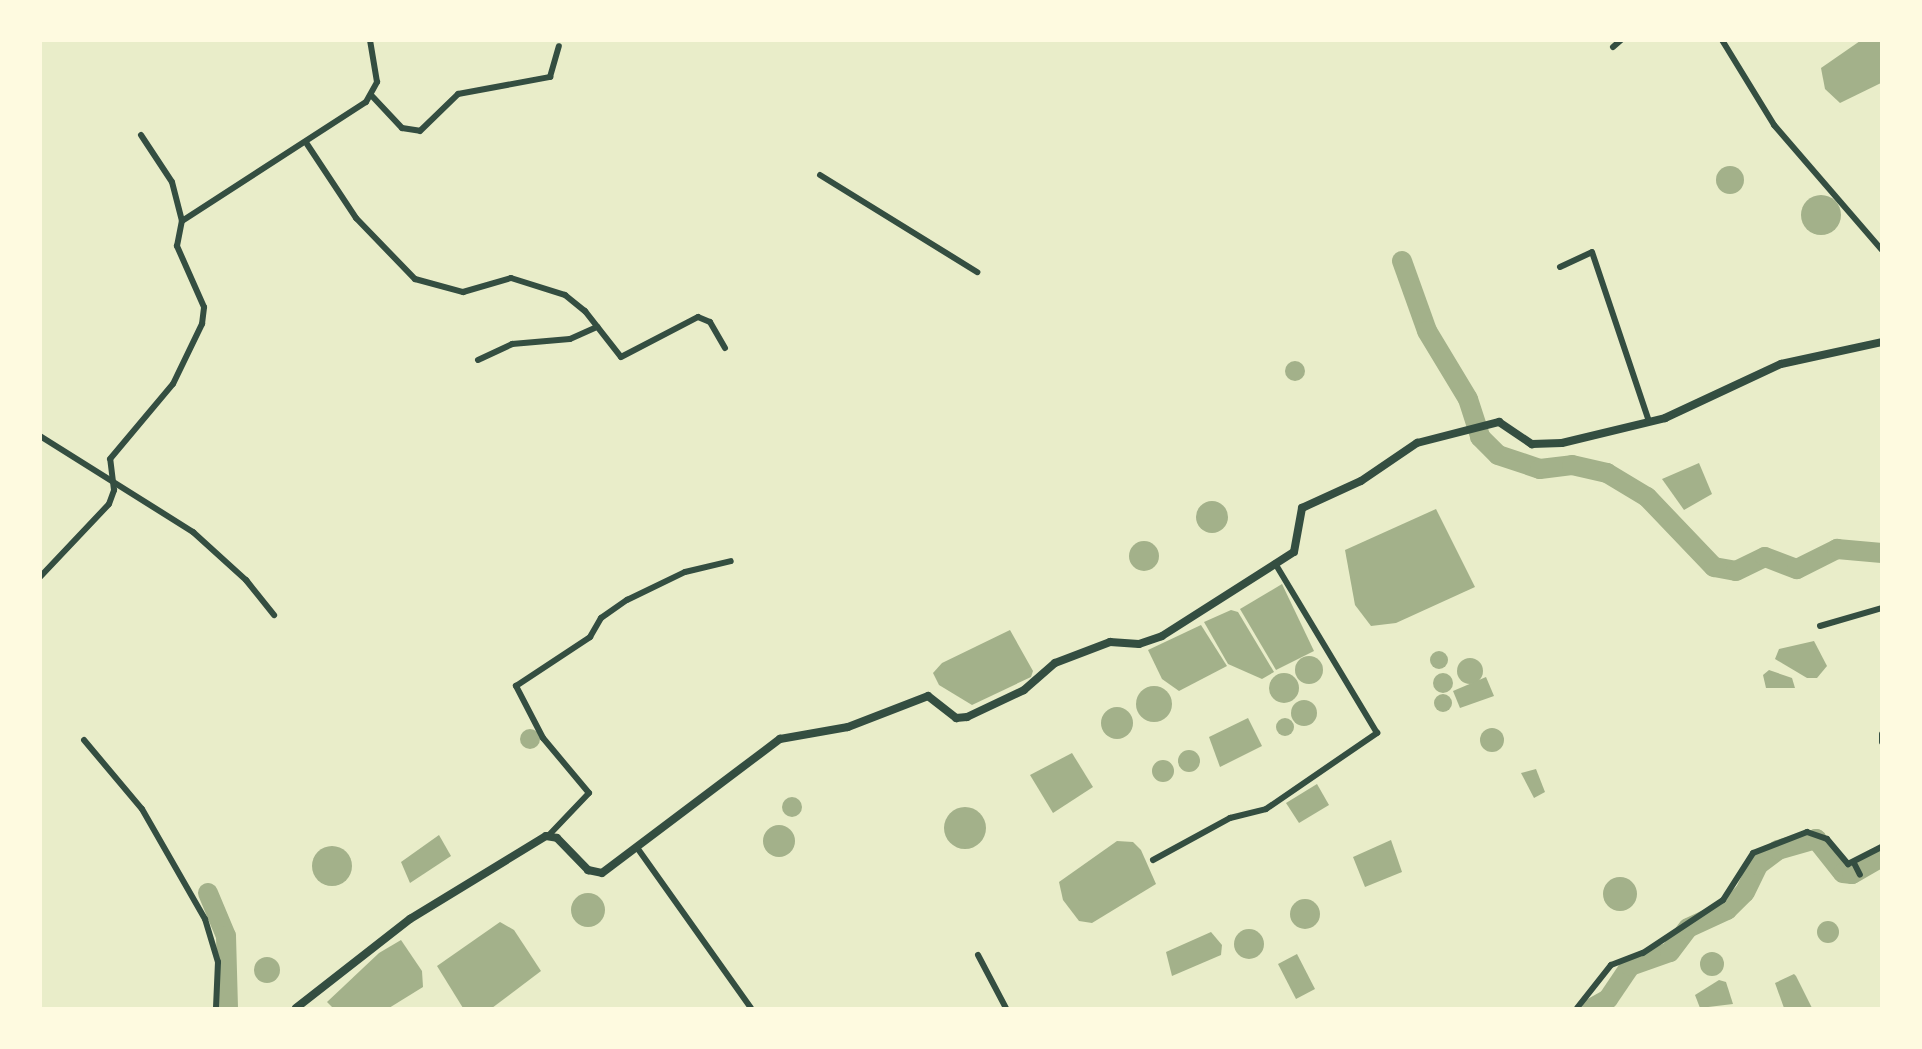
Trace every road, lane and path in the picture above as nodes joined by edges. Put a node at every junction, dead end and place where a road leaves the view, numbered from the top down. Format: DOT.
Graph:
graph roads {
  1 [pos="370,40"];
  2 [pos="1621,40"];
  3 [pos="1722,40"];
  4 [pos="559,46"];
  5 [pos="1613,47"];
  6 [pos="372,96"];
  7 [pos="141,135"];
  8 [pos="307,144"];
  9 [pos="820,175"];
  10 [pos="183,221"];
  11 [pos="1881,250"];
  12 [pos="1560,267"];
  13 [pos="976,272"];
  14 [pos="597,327"];
  15 [pos="1881,342"];
  16 [pos="725,348"];
  17 [pos="478,360"];
  18 [pos="1648,421"];
  19 [pos="40,436"];
  20 [pos="113,486"];
  21 [pos="731,561"];
  22 [pos="1275,563"];
  23 [pos="40,577"];
  24 [pos="1881,608"];
  25 [pos="274,615"];
  26 [pos="1820,626"];
  27 [pos="1881,734"];
  28 [pos="84,740"];
  29 [pos="1881,742"];
  30 [pos="549,835"];
  31 [pos="1881,847"];
  32 [pos="638,849"];
  33 [pos="1153,860"];
  34 [pos="1855,865"];
  35 [pos="1860,875"];
  36 [pos="978,955"];
  37 [pos="216,1008"];
  38 [pos="296,1008"];
  39 [pos="751,1008"];
  40 [pos="1006,1008"];
  41 [pos="1576,1008"];
  1 -- 6 [label="street"];
  2 -- 5 [label="street"];
  3 -- 11 [label="street"];
  4 -- 6 [label="street"];
  6 -- 8 [label="street"];
  7 -- 10 [label="street"];
  8 -- 10 [label="street"];
  8 -- 14 [label="street"];
  9 -- 13 [label="street"];
  10 -- 20 [label="street"];
  12 -- 18 [label="street"];
  14 -- 16 [label="street"];
  14 -- 17 [label="street"];
  15 -- 18 [label="street"];
  18 -- 22 [label="street"];
  19 -- 20 [label="street"];
  20 -- 23 [label="street"];
  20 -- 25 [label="street"];
  21 -- 30 [label="street"];
  22 -- 32 [label="street"];
  22 -- 33 [label="street"];
  24 -- 26 [label="street"];
  27 -- 29 [label="street"];
  28 -- 37 [label="street"];
  30 -- 32 [label="street"];
  30 -- 38 [label="street"];
  31 -- 34 [label="street"];
  32 -- 39 [label="street"];
  34 -- 35 [label="street"];
  34 -- 41 [label="street"];
  36 -- 40 [label="street"];
}
